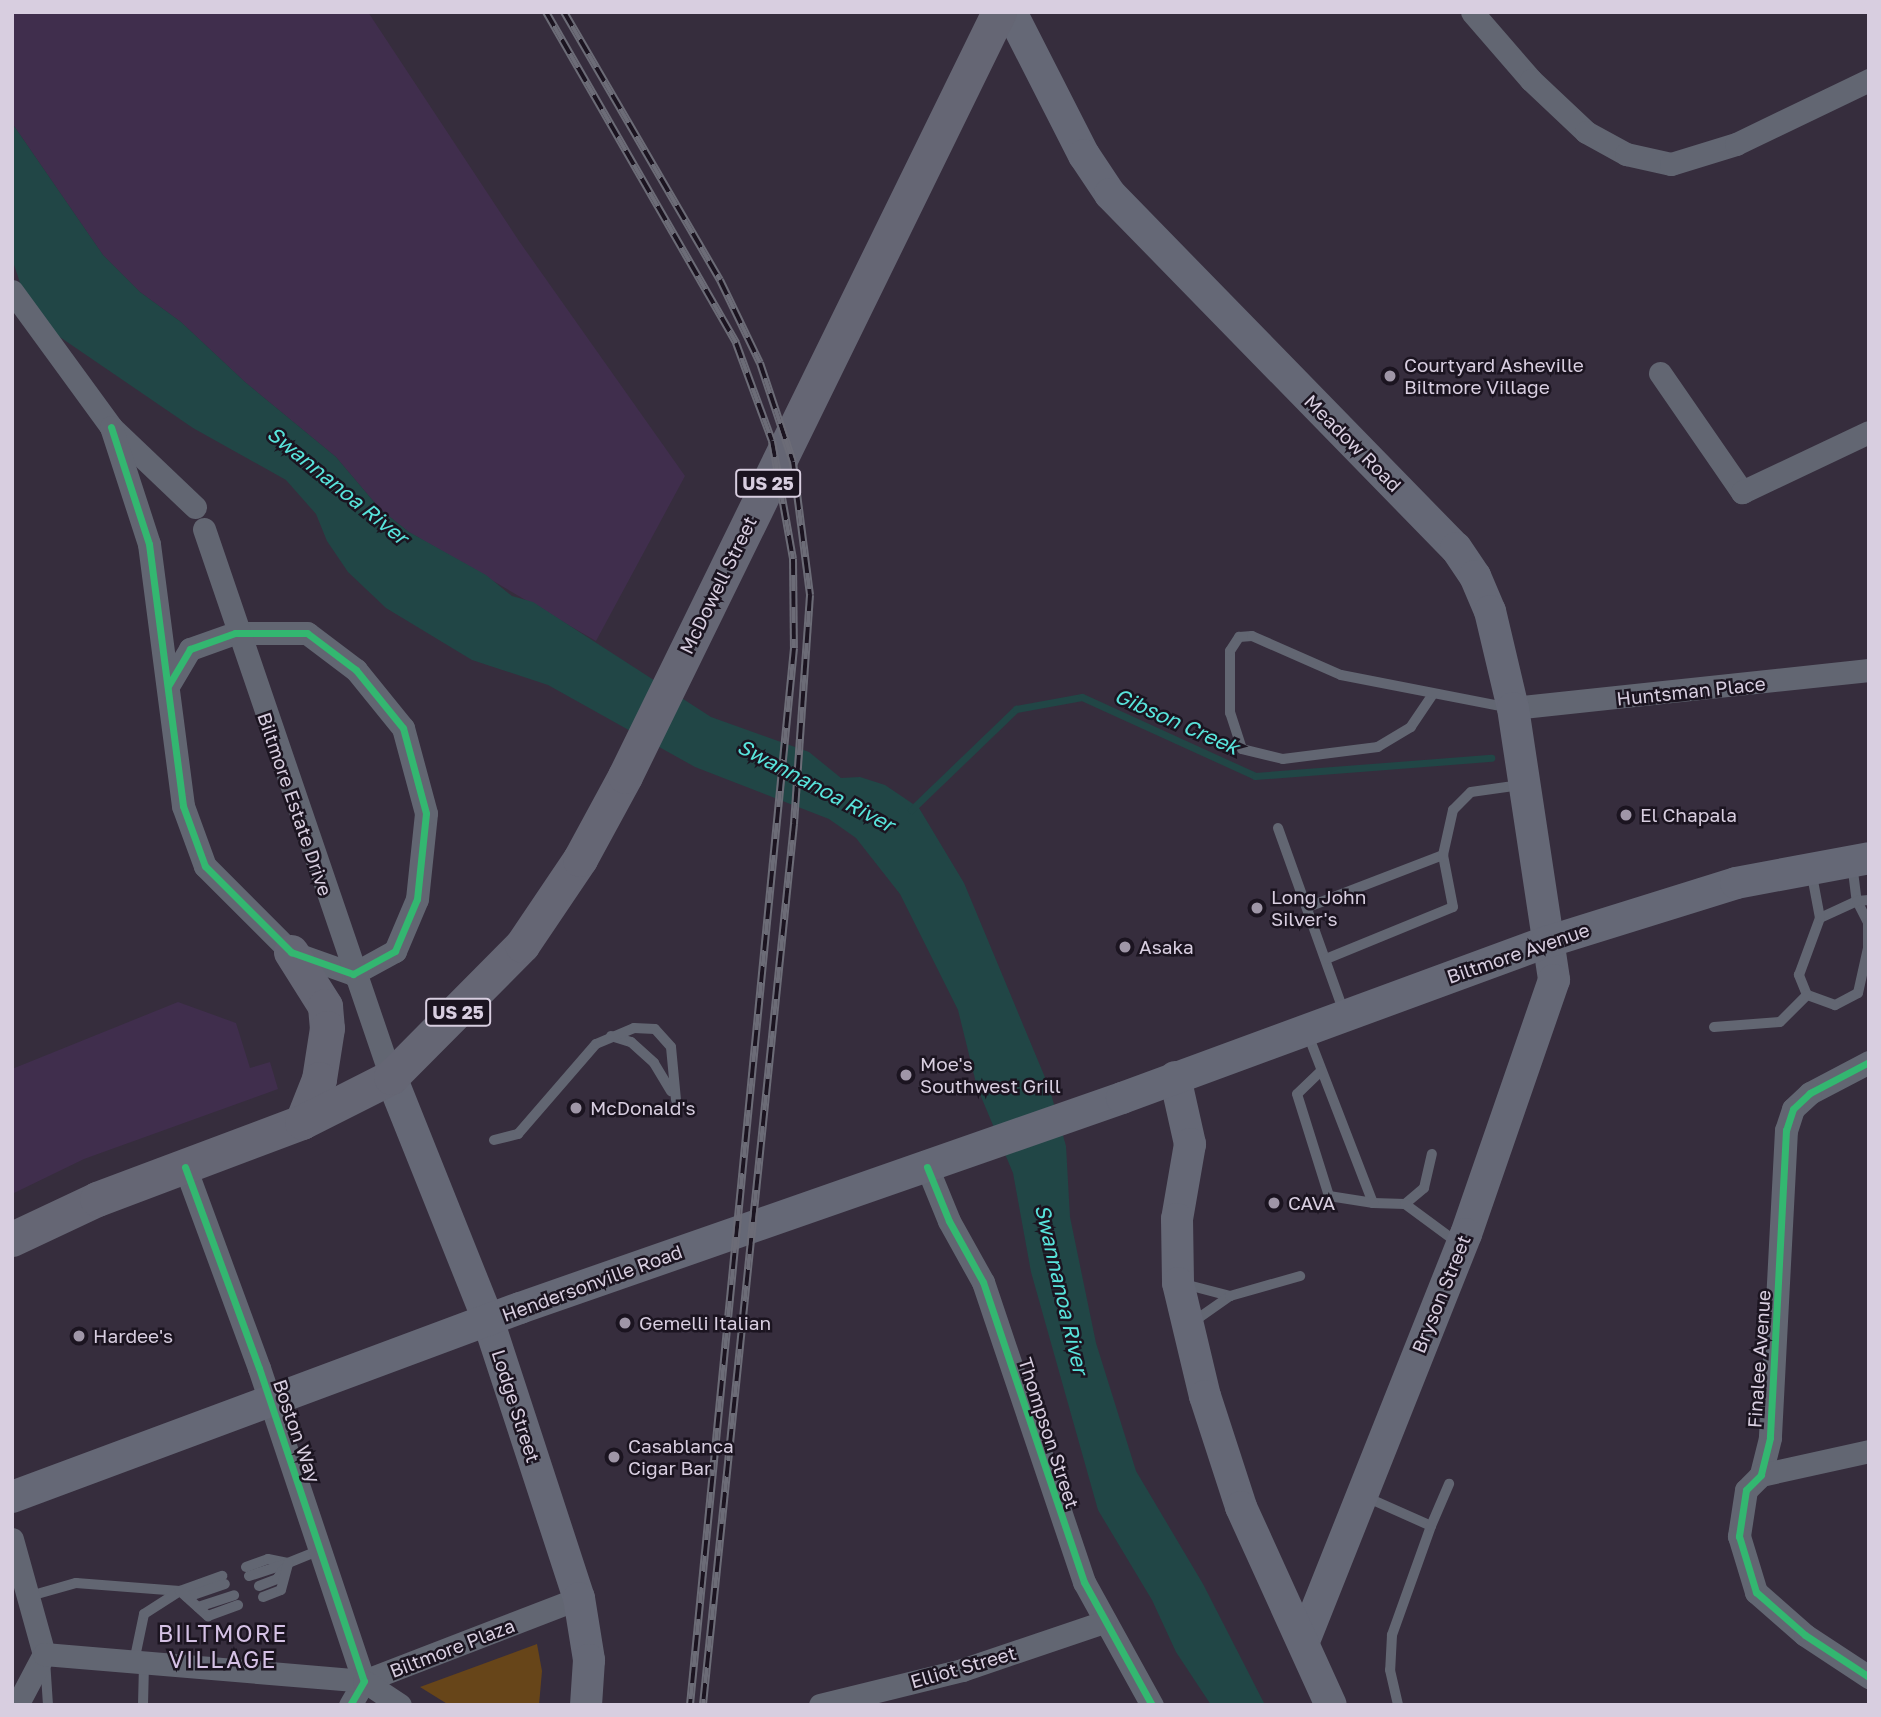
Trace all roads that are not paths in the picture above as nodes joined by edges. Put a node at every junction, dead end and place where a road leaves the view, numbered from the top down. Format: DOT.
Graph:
graph roads {
  1 [pos="999,12"];
  2 [pos="1011,12"];
  3 [pos="1472,12"];
  4 [pos="1869,80"];
  5 [pos="12,290"];
  6 [pos="1660,373"];
  7 [pos="111,427"];
  8 [pos="1869,432"];
  9 [pos="195,507"];
  10 [pos="204,530"];
  11 [pos="235,633"];
  12 [pos="1869,670"];
  13 [pos="168,686"];
  14 [pos="1433,694"];
  15 [pos="1513,708"];
  16 [pos="1523,784"];
  17 [pos="1278,828"];
  18 [pos="1443,855"];
  19 [pos="1860,859"];
  20 [pos="1810,868"];
  21 [pos="1863,900"];
  22 [pos="1308,907"];
  23 [pos="1820,918"];
  24 [pos="1547,942"];
  25 [pos="290,952"];
  26 [pos="1326,959"];
  27 [pos="353,974"];
  28 [pos="1807,995"];
  29 [pos="1345,1015"];
  30 [pos="1714,1027"];
  31 [pos="1306,1029"];
  32 [pos="608,1036"];
  33 [pos="1869,1062"];
  34 [pos="1321,1071"];
  35 [pos="391,1077"];
  36 [pos="1175,1077"];
  37 [pos="302,1122"];
  38 [pos="494,1140"];
  39 [pos="1432,1154"];
  40 [pos="185,1167"];
  41 [pos="927,1167"];
  42 [pos="1373,1203"];
  43 [pos="1405,1204"];
  44 [pos="12,1239"];
  45 [pos="1461,1247"];
  46 [pos="1300,1276"];
  47 [pos="1178,1283"];
  48 [pos="1230,1296"];
  49 [pos="488,1320"];
  50 [pos="1188,1326"];
  51 [pos="270,1402"];
  52 [pos="1869,1451"];
  53 [pos="1761,1475"];
  54 [pos="1449,1484"];
  55 [pos="1360,1494"];
  56 [pos="12,1497"];
  57 [pos="1431,1526"];
  58 [pos="12,1539"];
  59 [pos="320,1550"];
  60 [pos="288,1563"];
  61 [pos="247,1572"];
  62 [pos="224,1580"];
  63 [pos="261,1591"];
  64 [pos="183,1594"];
  65 [pos="30,1596"];
  66 [pos="579,1598"];
  67 [pos="236,1600"];
  68 [pos="1104,1622"];
  69 [pos="1304,1641"];
  70 [pos="44,1654"];
  71 [pos="139,1662"];
  72 [pos="1869,1677"];
  73 [pos="364,1681"];
  74 [pos="17,1705"];
  75 [pos="48,1705"];
  76 [pos="143,1705"];
  77 [pos="350,1705"];
  78 [pos="400,1705"];
  79 [pos="586,1705"];
  80 [pos="820,1705"];
  81 [pos="1152,1705"];
  82 [pos="1331,1705"];
  83 [pos="1398,1705"];
  1 -- 35 [label="main road, McDowell Street / US 25"];
  2 -- 15 [label="main road, Meadow Road"];
  3 -- 4 [label="street"];
  5 -- 7 [label="street"];
  6 -- 8 [label="street"];
  7 -- 9 [label="street"];
  7 -- 13 [label="street"];
  10 -- 11 [label="street, Biltmore Estate Drive"];
  11 -- 13 [label="street"];
  11 -- 27 [label="street, Biltmore Estate Drive"];
  11 -- 27 [label="street"];
  12 -- 15 [label="street, Huntsman Place"];
  13 -- 25 [label="street"];
  14 -- 14 [label="lane"];
  14 -- 15 [label="lane"];
  15 -- 16 [label="main road, Meadow Road"];
  16 -- 18 [label="lane"];
  16 -- 24 [label="main road, Meadow Road"];
  17 -- 22 [label="lane"];
  18 -- 22 [label="lane"];
  18 -- 26 [label="lane"];
  19 -- 20 [label="main road, Biltmore Avenue"];
  19 -- 21 [label="lane"];
  20 -- 23 [label="lane"];
  20 -- 24 [label="main road, Biltmore Avenue"];
  21 -- 23 [label="lane"];
  21 -- 28 [label="lane"];
  22 -- 26 [label="lane"];
  23 -- 28 [label="lane"];
  24 -- 29 [label="main road, Biltmore Avenue"];
  24 -- 45 [label="main road, Bryson Street"];
  25 -- 27 [label="street"];
  25 -- 37 [label="main road"];
  26 -- 29 [label="lane"];
  27 -- 35 [label="street, Biltmore Estate Drive"];
  28 -- 30 [label="lane"];
  29 -- 31 [label="main road, Biltmore Avenue"];
  31 -- 34 [label="lane"];
  31 -- 36 [label="main road, Biltmore Avenue"];
  32 -- 32 [label="lane"];
  32 -- 38 [label="lane"];
  33 -- 53 [label="street, Finalee Avenue"];
  34 -- 42 [label="lane"];
  34 -- 42 [label="lane"];
  35 -- 37 [label="main road, US 25"];
  35 -- 49 [label="main road, Lodge Street"];
  36 -- 41 [label="main road, Hendersonville Road"];
  36 -- 47 [label="main road"];
  37 -- 40 [label="main road, US 25"];
  39 -- 43 [label="lane"];
  40 -- 44 [label="main road, US 25"];
  40 -- 51 [label="street, Boston Way"];
  41 -- 49 [label="main road, Hendersonville Road"];
  41 -- 68 [label="street, Thompson Street"];
  42 -- 43 [label="lane"];
  43 -- 45 [label="lane"];
  45 -- 55 [label="main road, Bryson Street"];
  46 -- 48 [label="lane"];
  47 -- 48 [label="lane"];
  47 -- 50 [label="main road"];
  48 -- 50 [label="lane"];
  49 -- 51 [label="main road, Hendersonville Road"];
  49 -- 66 [label="main road, Lodge Street"];
  50 -- 69 [label="main road"];
  51 -- 56 [label="main road, Hendersonville Road"];
  51 -- 59 [label="street, Boston Way"];
  52 -- 53 [label="street"];
  53 -- 72 [label="street, Finalee Avenue"];
  54 -- 57 [label="lane"];
  55 -- 57 [label="lane"];
  55 -- 69 [label="main road, Bryson Street"];
  57 -- 83 [label="lane"];
  58 -- 65 [label="street"];
  59 -- 60 [label="lane"];
  59 -- 73 [label="street, Boston Way"];
  60 -- 61 [label="lane"];
  60 -- 63 [label="lane"];
  62 -- 64 [label="lane"];
  64 -- 65 [label="lane"];
  64 -- 67 [label="lane"];
  64 -- 71 [label="lane"];
  65 -- 70 [label="street"];
  66 -- 73 [label="street, Biltmore Plaza"];
  66 -- 79 [label="main road, Lodge Street"];
  68 -- 80 [label="street, Elliot Street"];
  68 -- 81 [label="street, Thompson Street"];
  69 -- 82 [label="main road"];
  70 -- 71 [label="street"];
  70 -- 74 [label="street"];
  70 -- 75 [label="lane"];
  71 -- 73 [label="street"];
  71 -- 76 [label="lane"];
  73 -- 77 [label="street"];
  73 -- 78 [label="street, Biltmore Plaza"];
}
